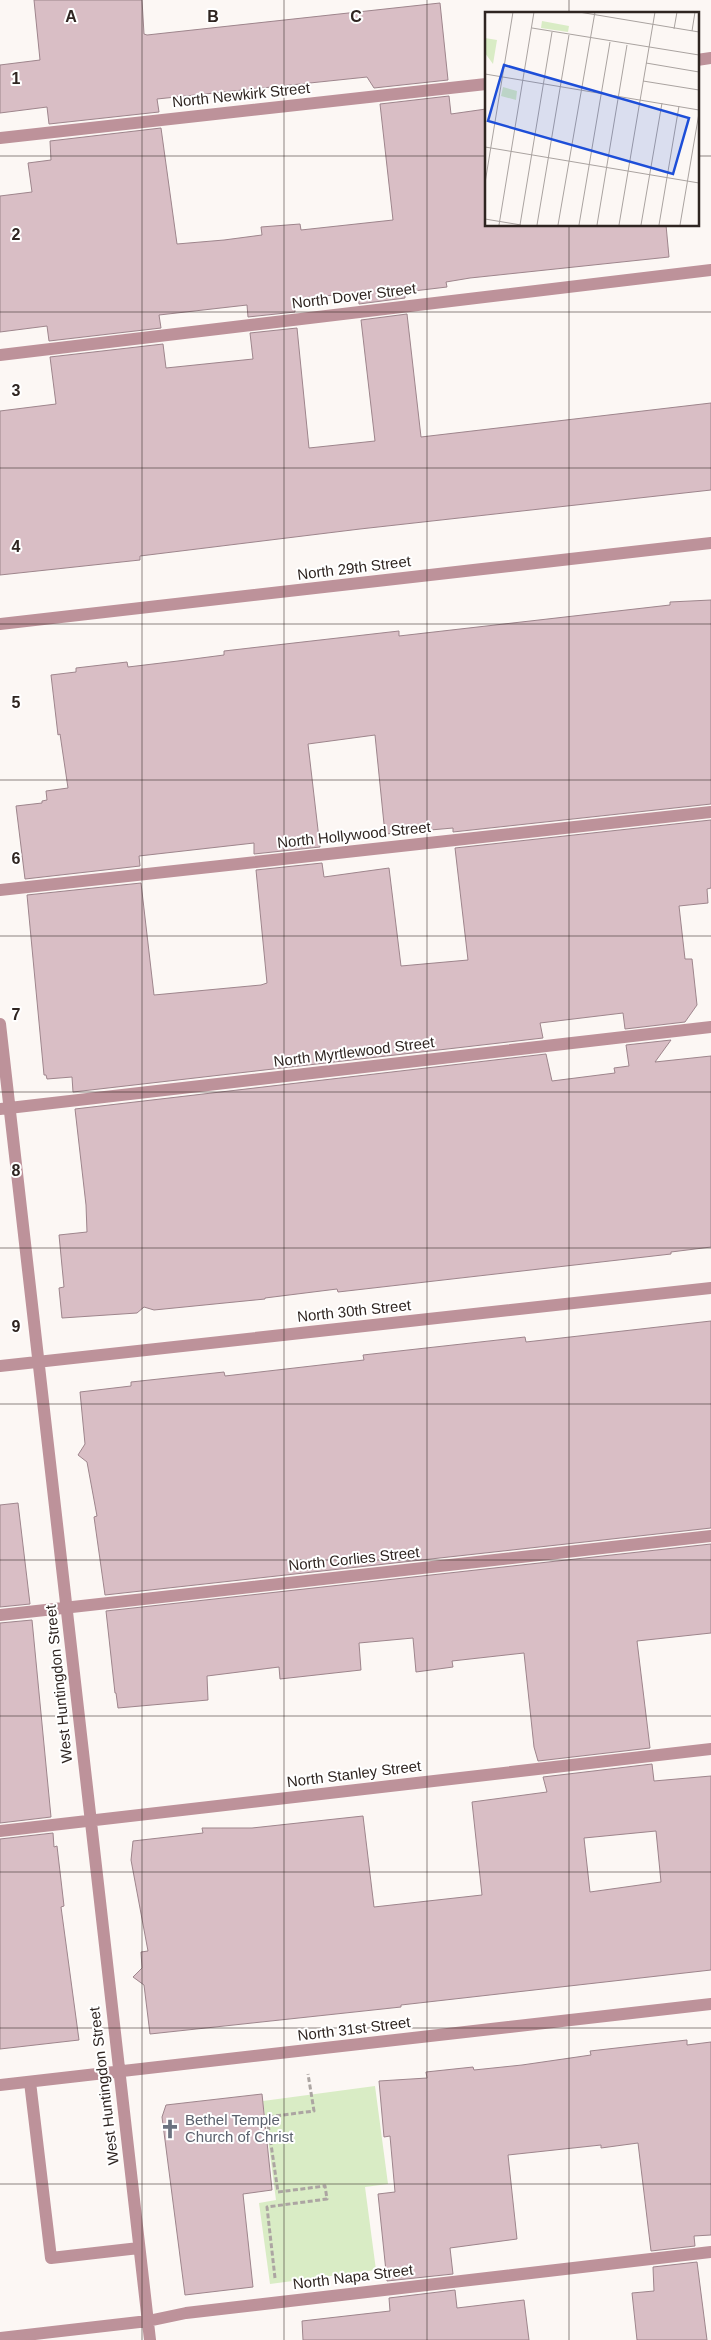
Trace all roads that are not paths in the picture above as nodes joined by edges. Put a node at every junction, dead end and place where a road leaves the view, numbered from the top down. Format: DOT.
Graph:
graph roads {
  1 [pos="711,58"];
  2 [pos="698,60"];
  3 [pos="485,84"];
  4 [pos="0,138"];
  5 [pos="711,270"];
  6 [pos="0,355"];
  7 [pos="711,543"];
  8 [pos="0,624"];
  9 [pos="711,812"];
  10 [pos="0,890"];
  11 [pos="0,1024"];
  12 [pos="711,1027"];
  13 [pos="5,1108"];
  14 [pos="711,1288"];
  15 [pos="38,1362"];
  16 [pos="0,1366"];
  17 [pos="711,1536"];
  18 [pos="66,1608"];
  19 [pos="0,1615"];
  20 [pos="711,1749"];
  21 [pos="90,1820"];
  22 [pos="0,1830"];
  23 [pos="711,2004"];
  24 [pos="119,2072"];
  25 [pos="30,2082"];
  26 [pos="0,2085"];
  27 [pos="139,2248"];
  28 [pos="711,2252"];
  29 [pos="148,2321"];
  30 [pos="0,2338"];
  31 [pos="150,2340"];
  1 -- 2 [label="street"];
  3 -- 4 [label="street, North Newkirk Street"];
  5 -- 6 [label="street, North Dover Street"];
  7 -- 8 [label="street, North 29th Street"];
  9 -- 10 [label="street, North Hollywood Street"];
  11 -- 13 [label="street, West Huntingdon Street"];
  12 -- 13 [label="street, North Myrtlewood Street"];
  13 -- 15 [label="street, West Huntingdon Street"];
  14 -- 15 [label="street, North 30th Street"];
  15 -- 16 [label="street, North 30th Street"];
  15 -- 18 [label="street, West Huntingdon Street"];
  17 -- 18 [label="street, North Corlies Street"];
  18 -- 19 [label="street, North Corlies Street"];
  18 -- 21 [label="street, West Huntingdon Street"];
  20 -- 21 [label="street, North Stanley Street"];
  21 -- 22 [label="street, North Stanley Street"];
  21 -- 24 [label="street, West Huntingdon Street"];
  23 -- 24 [label="street, North 31st Street"];
  24 -- 25 [label="street, North 31st Street"];
  24 -- 27 [label="street, West Huntingdon Street"];
  25 -- 26 [label="street, North 31st Street"];
  25 -- 27 [label="street"];
  27 -- 29 [label="street, West Huntingdon Street"];
  28 -- 29 [label="street, North Napa Street"];
  29 -- 30 [label="street, North Napa Street"];
  29 -- 31 [label="street, West Huntingdon Street"];
}
